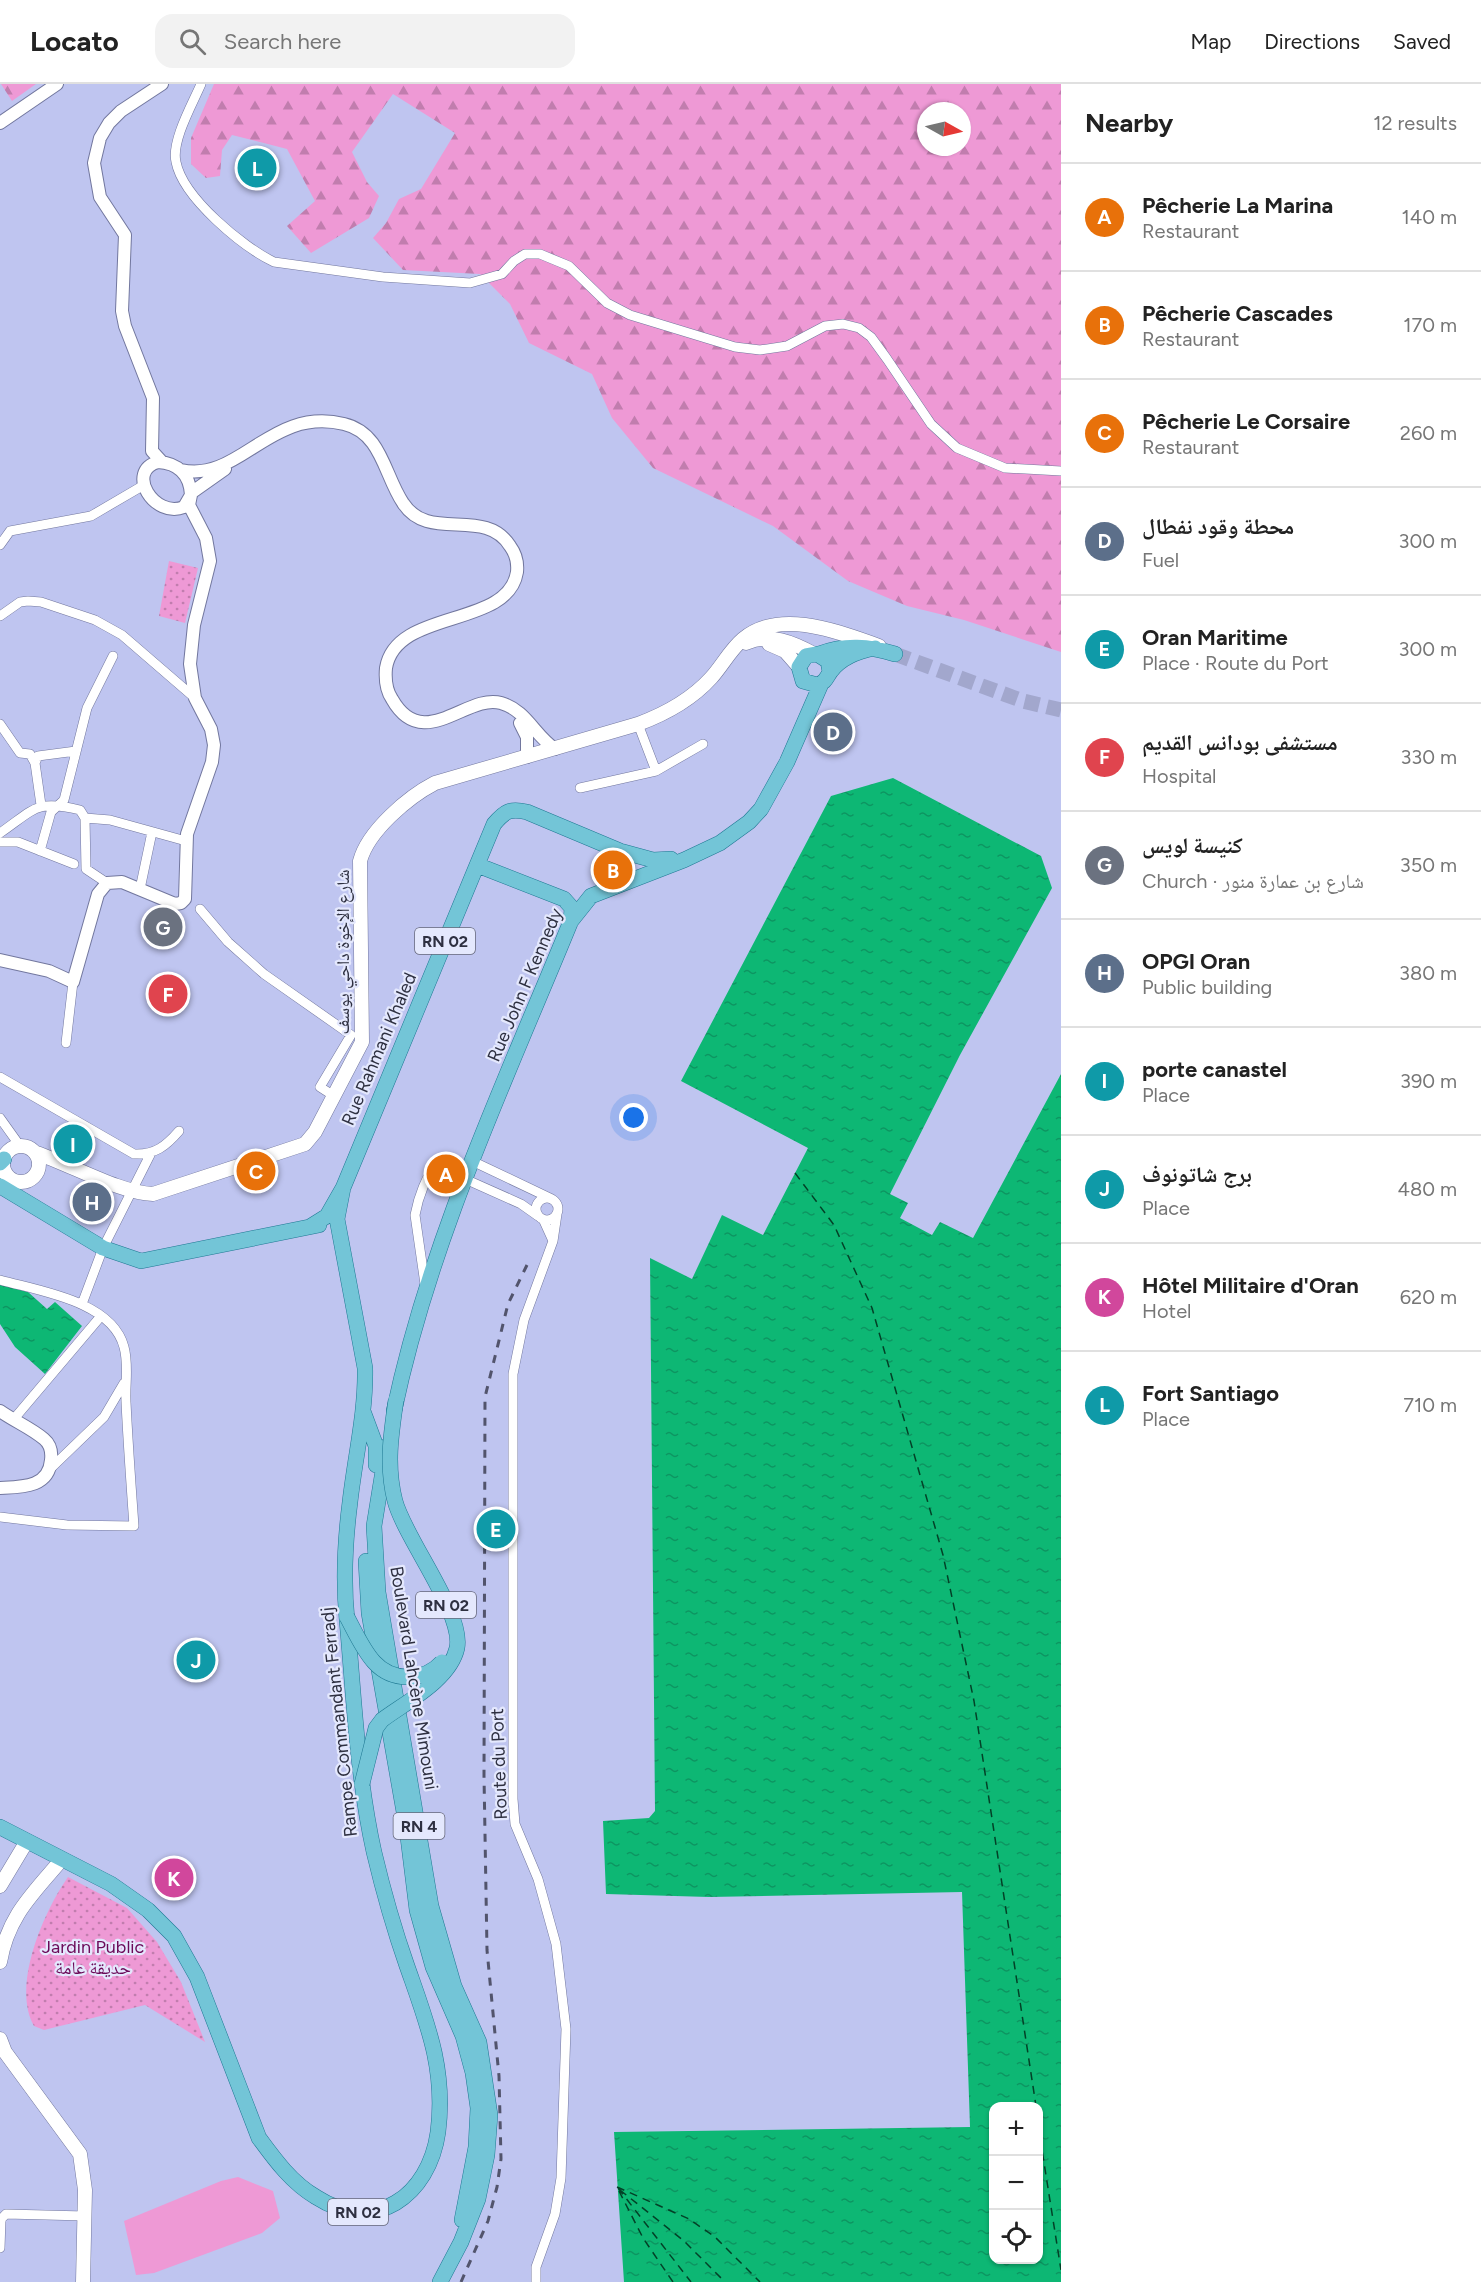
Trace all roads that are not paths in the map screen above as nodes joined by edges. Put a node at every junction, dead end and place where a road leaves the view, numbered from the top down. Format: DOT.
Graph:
graph roads {
  1 [pos="57,84"];
  2 [pos="162,84"];
  3 [pos="201,84"];
  4 [pos="0,123"];
  5 [pos="145,375"];
  6 [pos="245,453"];
  7 [pos="162,462"];
  8 [pos="181,470"];
  9 [pos="1061,471"];
  10 [pos="144,479"];
  11 [pos="191,494"];
  12 [pos="174,509"];
  13 [pos="206,538"];
  14 [pos="0,545"];
  15 [pos="0,616"];
  16 [pos="875,648"];
  17 [pos="732,652"];
  18 [pos="817,654"];
  19 [pos="895,654"];
  20 [pos="113,656"];
  21 [pos="799,667"];
  22 [pos="826,678"];
  23 [pos="806,683"];
  24 [pos="195,698"];
  25 [pos="510,706"];
  26 [pos="0,724"];
  27 [pos="638,724"];
  28 [pos="802,730"];
  29 [pos="703,744"];
  30 [pos="555,749"];
  31 [pos="76,751"];
  32 [pos="526,757"];
  33 [pos="35,763"];
  34 [pos="656,771"];
  35 [pos="580,788"];
  36 [pos="41,805"];
  37 [pos="60,805"];
  38 [pos="82,814"];
  39 [pos="152,832"];
  40 [pos="0,833"];
  41 [pos="186,841"];
  42 [pos="0,842"];
  43 [pos="40,851"];
  44 [pos="620,851"];
  45 [pos="692,855"];
  46 [pos="74,864"];
  47 [pos="477,865"];
  48 [pos="629,879"];
  49 [pos="107,883"];
  50 [pos="140,889"];
  51 [pos="200,909"];
  52 [pos="572,921"];
  53 [pos="0,960"];
  54 [pos="73,982"];
  55 [pos="66,1043"];
  56 [pos="0,1077"];
  57 [pos="334,1096"];
  58 [pos="0,1118"];
  59 [pos="179,1131"];
  60 [pos="20,1146"];
  61 [pos="36,1153"];
  62 [pos="150,1155"];
  63 [pos="64,1162"];
  64 [pos="3,1164"];
  65 [pos="38,1170"];
  66 [pos="468,1171"];
  67 [pos="5,1186"];
  68 [pos="343,1188"];
  69 [pos="131,1191"];
  70 [pos="552,1199"];
  71 [pos="557,1213"];
  72 [pos="541,1218"];
  73 [pos="311,1226"];
  74 [pos="339,1240"];
  75 [pos="553,1241"];
  76 [pos="103,1248"];
  77 [pos="0,1280"];
  78 [pos="425,1290"];
  79 [pos="82,1304"];
  80 [pos="101,1316"];
  81 [pos="124,1381"];
  82 [pos="396,1400"];
  83 [pos="0,1411"];
  84 [pos="363,1411"];
  85 [pos="13,1420"];
  86 [pos="49,1470"];
  87 [pos="0,1488"];
  88 [pos="0,1517"];
  89 [pos="347,1617"];
  90 [pos="453,1622"];
  91 [pos="362,1784"];
  92 [pos="0,1827"];
  93 [pos="27,1841"];
  94 [pos="62,1859"];
  95 [pos="0,1886"];
  96 [pos="0,1912"];
  97 [pos="13,1919"];
  98 [pos="0,1962"];
  99 [pos="0,2039"];
  100 [pos="85,2216"];
  101 [pos="461,2242"];
  102 [pos="0,2248"];
  103 [pos="83,2282"];
  104 [pos="440,2282"];
  105 [pos="536,2282"];
  1 -- 4 [label="street"];
  2 -- 5 [label="street"];
  3 -- 9 [label="street"];
  5 -- 7 [label="street"];
  5 -- 10 [label="street"];
  6 -- 8 [label="street"];
  6 -- 11 [label="street"];
  6 -- 25 [label="street"];
  7 -- 8 [label="street"];
  7 -- 10 [label="street"];
  8 -- 11 [label="street"];
  10 -- 12 [label="street"];
  10 -- 14 [label="street"];
  11 -- 12 [label="street"];
  11 -- 13 [label="street"];
  12 -- 13 [label="street"];
  13 -- 24 [label="street"];
  15 -- 24 [label="street"];
  16 -- 18 [label="main road"];
  16 -- 19 [label="main road"];
  16 -- 22 [label="main road"];
  17 -- 18 [label="main road, شارع الإخوة داحي يوسف"];
  17 -- 19 [label="main road, شارع الإخوة داحي يوسف"];
  17 -- 21 [label="main road"];
  17 -- 27 [label="main road, شارع الإخوة داحي يوسف"];
  18 -- 21 [label="main road"];
  18 -- 22 [label="main road"];
  20 -- 31 [label="street"];
  21 -- 23 [label="main road"];
  22 -- 23 [label="main road"];
  22 -- 28 [label="main road, Rue John F Kennedy / RN 02"];
  23 -- 28 [label="main road, Rue John F Kennedy / RN 02"];
  24 -- 41 [label="street"];
  25 -- 30 [label="street"];
  25 -- 32 [label="street"];
  26 -- 33 [label="street"];
  27 -- 30 [label="main road, شارع الإخوة داحي يوسف"];
  27 -- 34 [label="street"];
  28 -- 45 [label="main road, Rue John F Kennedy / RN 02"];
  29 -- 34 [label="street"];
  30 -- 32 [label="main road, شارع الإخوة داحي يوسف"];
  31 -- 33 [label="street"];
  31 -- 37 [label="street"];
  32 -- 57 [label="main road, شارع الإخوة داحي يوسف"];
  33 -- 36 [label="street"];
  34 -- 35 [label="street"];
  36 -- 37 [label="street"];
  36 -- 40 [label="street"];
  37 -- 38 [label="street"];
  37 -- 43 [label="street"];
  38 -- 39 [label="street"];
  38 -- 49 [label="street"];
  39 -- 41 [label="street"];
  39 -- 50 [label="street"];
  41 -- 50 [label="street"];
  42 -- 43 [label="street"];
  43 -- 46 [label="street"];
  44 -- 45 [label="main road, Rue Rahmani Khaled / RN 02"];
  44 -- 47 [label="main road, Rue Rahmani Khaled / RN 02"];
  44 -- 48 [label="main road"];
  45 -- 48 [label="main road, Rue John F Kennedy / RN 02"];
  47 -- 52 [label="main road"];
  47 -- 68 [label="main road, Rue Rahmani Khaled / RN 02"];
  48 -- 52 [label="main road, Rue John F Kennedy / RN 02"];
  49 -- 50 [label="street"];
  49 -- 54 [label="street"];
  51 -- 57 [label="street"];
  52 -- 66 [label="main road, Rue John F Kennedy / RN 02"];
  53 -- 54 [label="street"];
  54 -- 55 [label="street"];
  56 -- 62 [label="street"];
  57 -- 69 [label="main road, شارع الإخوة داحي يوسف"];
  58 -- 60 [label="street"];
  59 -- 62 [label="street"];
  60 -- 61 [label="main road"];
  60 -- 64 [label="main road"];
  61 -- 63 [label="main road, شارع الإخوة داحي يوسف"];
  61 -- 65 [label="main road"];
  62 -- 69 [label="street"];
  63 -- 65 [label="main road"];
  63 -- 69 [label="main road, شارع الإخوة داحي يوسف"];
  64 -- 67 [label="main road"];
  65 -- 67 [label="main road"];
  66 -- 70 [label="street"];
  66 -- 72 [label="street"];
  66 -- 78 [label="main road, Rue John F Kennedy / RN 02"];
  66 -- 78 [label="street"];
  67 -- 76 [label="main road"];
  68 -- 73 [label="main road"];
  68 -- 74 [label="main road, RN 02"];
  69 -- 76 [label="street"];
  70 -- 71 [label="street"];
  70 -- 72 [label="street"];
  71 -- 72 [label="street"];
  71 -- 75 [label="street, Route du Port"];
  72 -- 75 [label="street"];
  73 -- 74 [label="main road"];
  73 -- 76 [label="main road"];
  74 -- 84 [label="main road, RN 02"];
  75 -- 105 [label="street, Route du Port"];
  76 -- 79 [label="street"];
  77 -- 79 [label="street"];
  78 -- 82 [label="main road, Boulevard Lahcène Mimouni / RN 02"];
  79 -- 80 [label="street"];
  80 -- 81 [label="street"];
  80 -- 85 [label="street"];
  81 -- 86 [label="street"];
  81 -- 88 [label="street"];
  82 -- 90 [label="main road, RN 02, bridge"];
  82 -- 101 [label="main road, Boulevard Lahcène Mimouni / RN 4"];
  83 -- 85 [label="street"];
  84 -- 89 [label="main road, Rampe Commandant Ferradj / RN 02"];
  84 -- 101 [label="main road, Boulevard Lahcène Mimouni / RN 4"];
  85 -- 86 [label="street"];
  86 -- 87 [label="street"];
  89 -- 90 [label="main road, bridge"];
  89 -- 91 [label="main road, Rampe Commandant Ferradj / RN 02"];
  90 -- 91 [label="main road, RN 02, bridge"];
  91 -- 94 [label="main road, Rampe Commandant Ferradj / RN 02"];
  92 -- 93 [label="main road, Rampe Commandant Ferradj / RN 02"];
  93 -- 94 [label="main road, Rampe Commandant Ferradj / RN 02"];
  93 -- 95 [label="main road"];
  94 -- 97 [label="main road"];
  96 -- 97 [label="main road"];
  97 -- 98 [label="main road"];
  99 -- 100 [label="main road"];
  100 -- 102 [label="street"];
  100 -- 103 [label="main road"];
  101 -- 104 [label="main road, Boulevard Lahcène Mimouni / RN 4"];
}
